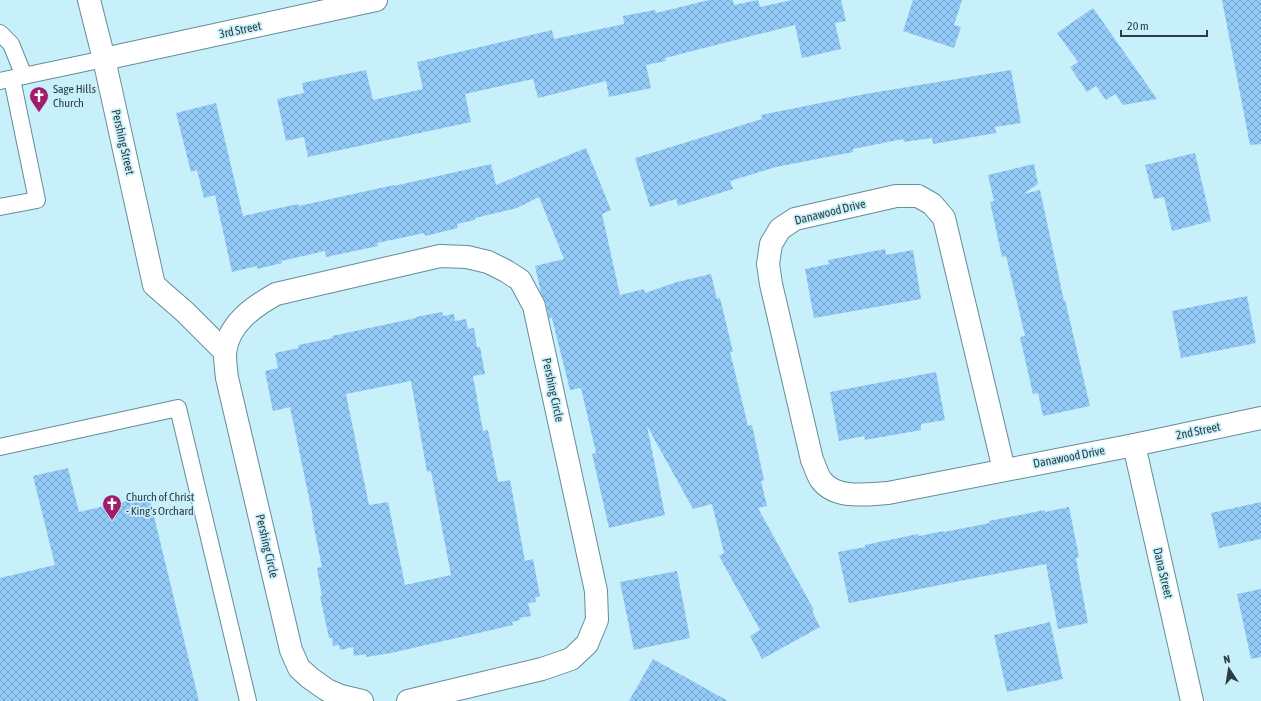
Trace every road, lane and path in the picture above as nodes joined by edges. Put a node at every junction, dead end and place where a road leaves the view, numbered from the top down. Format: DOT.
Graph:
graph roads {
  1 [pos="89,0"];
  2 [pos="376,0"];
  3 [pos="0,33"];
  4 [pos="104,59"];
  5 [pos="12,79"];
  6 [pos="0,207"];
  7 [pos="225,352"];
  8 [pos="1261,418"];
  9 [pos="1134,445"];
  10 [pos="0,447"];
  11 [pos="1004,470"];
  12 [pos="248,701"];
  13 [pos="362,701"];
  14 [pos="408,701"];
  15 [pos="1192,701"];
  1 -- 4 [label="street, Pershing Street"];
  2 -- 4 [label="street, 3rd Street"];
  3 -- 5 [label="lane"];
  4 -- 5 [label="lane"];
  4 -- 7 [label="street, Pershing Street"];
  5 -- 6 [label="lane"];
  7 -- 13 [label="street, Pershing Circle"];
  7 -- 14 [label="street, Pershing Circle"];
  8 -- 9 [label="street, 2nd Street"];
  9 -- 11 [label="street, Danawood Drive"];
  9 -- 15 [label="street, Dana Street"];
  10 -- 12 [label="lane"];
  11 -- 11 [label="street, Danawood Drive"];
}
